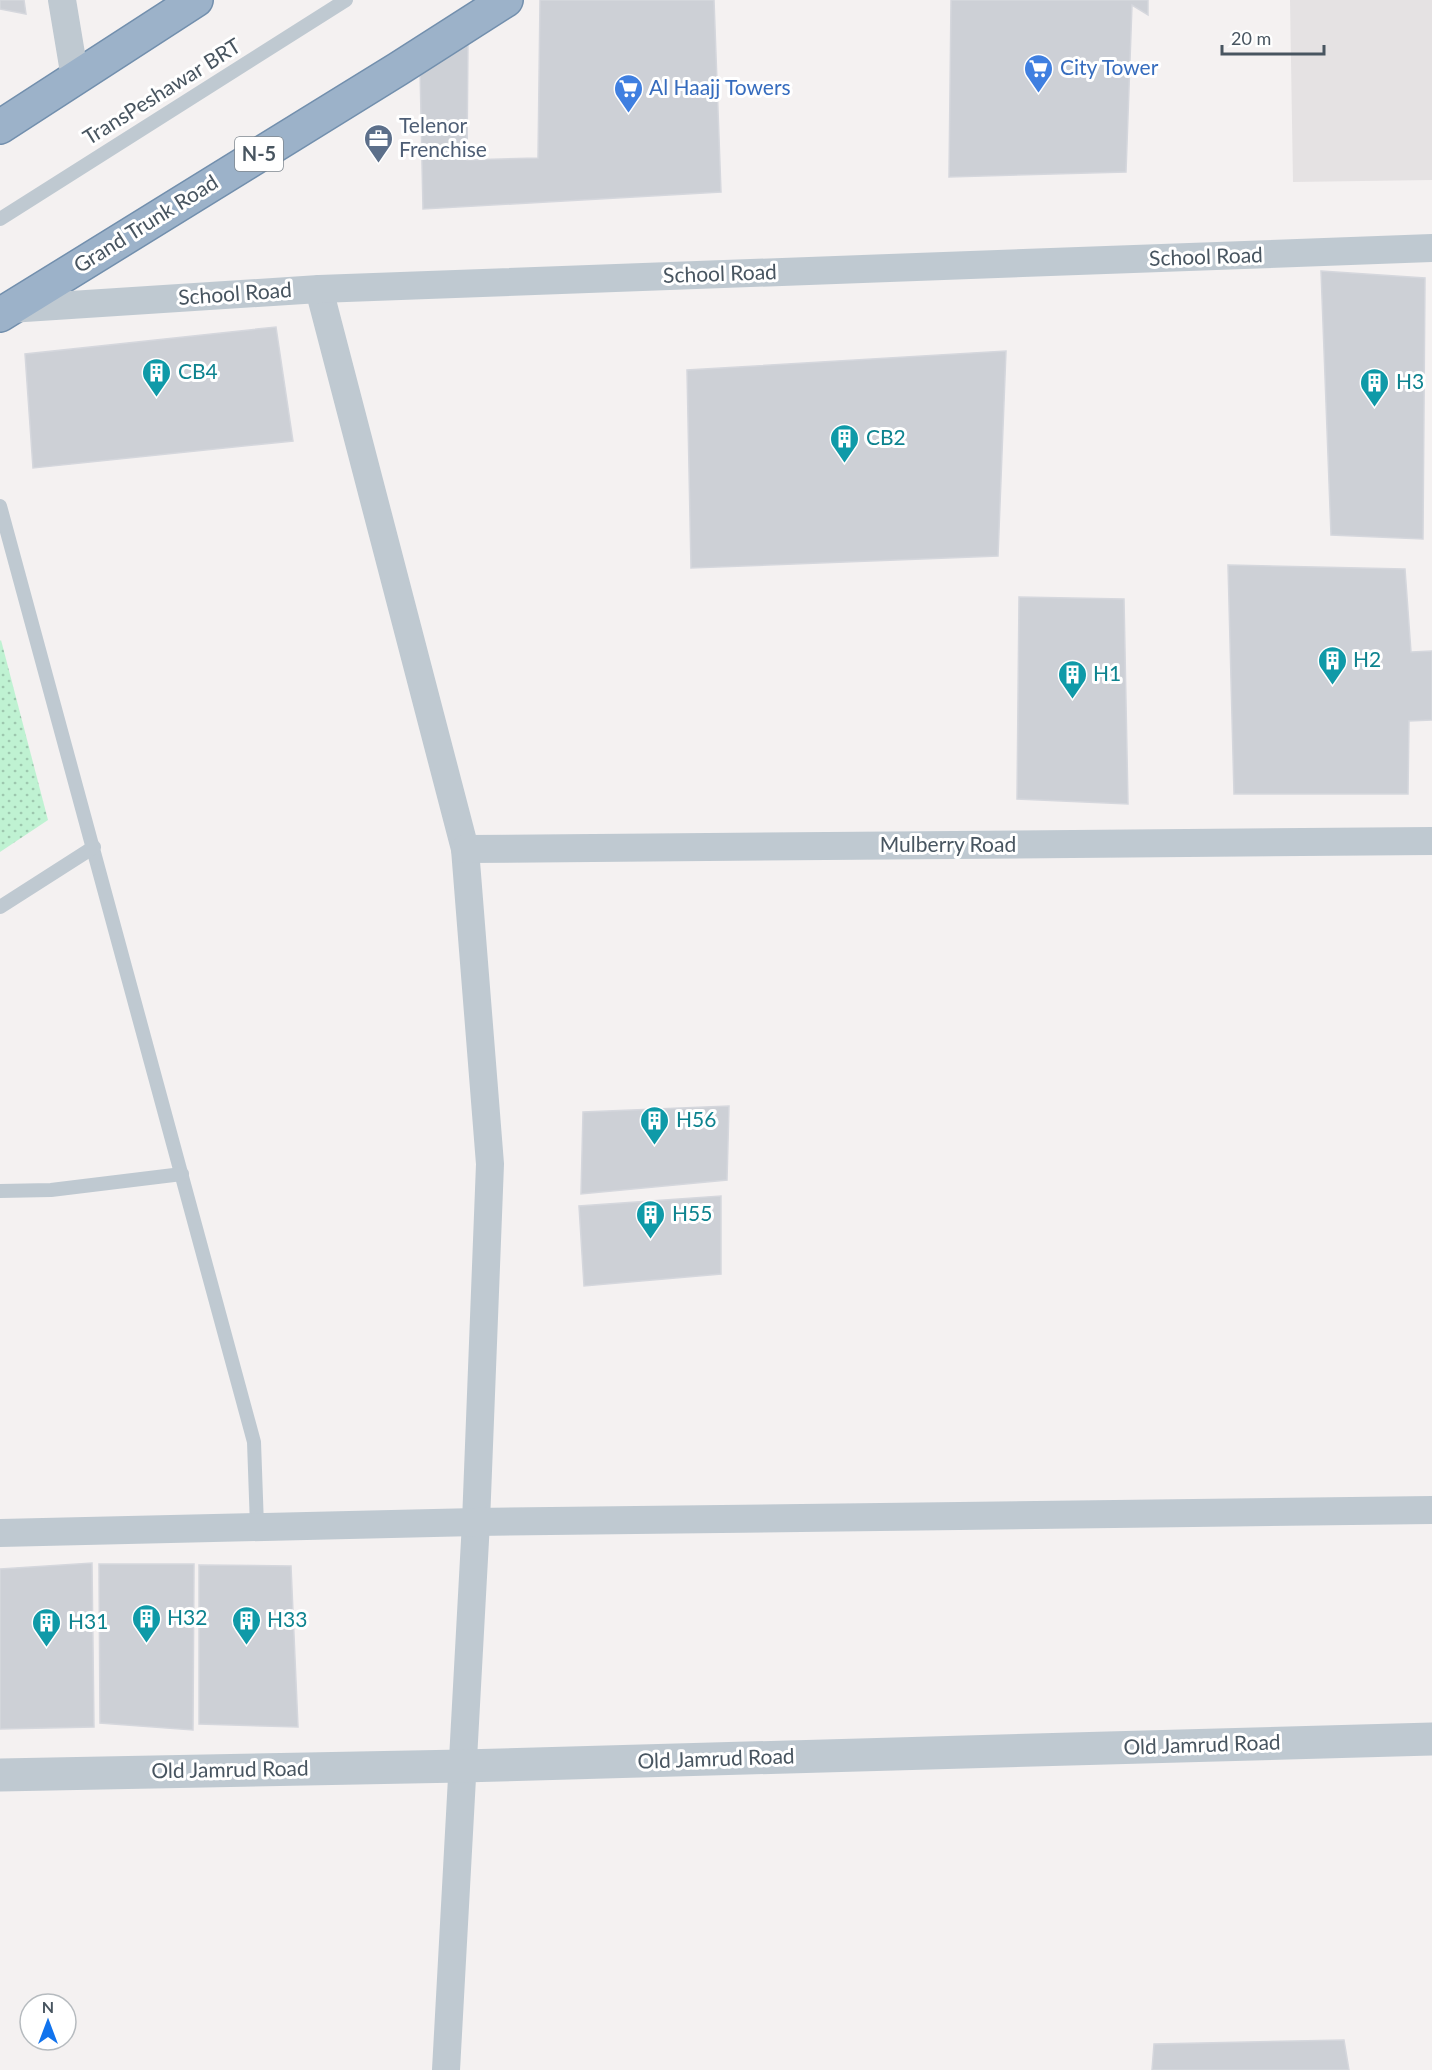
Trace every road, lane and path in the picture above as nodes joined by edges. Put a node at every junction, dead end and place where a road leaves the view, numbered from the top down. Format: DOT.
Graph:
graph roads {
  1 [pos="62,0"];
  2 [pos="196,0"];
  3 [pos="346,0"];
  4 [pos="506,0"];
  5 [pos="75,78"];
  6 [pos="0,127"];
  7 [pos="0,219"];
  8 [pos="1432,249"];
  9 [pos="319,289"];
  10 [pos="4,312"];
  11 [pos="0,507"];
  12 [pos="1432,841"];
  13 [pos="94,847"];
  14 [pos="465,849"];
  15 [pos="0,907"];
  16 [pos="182,1174"];
  17 [pos="0,1191"];
  18 [pos="1432,1510"];
  19 [pos="476,1522"];
  20 [pos="257,1526"];
  21 [pos="0,1533"];
  22 [pos="1432,1739"];
  23 [pos="462,1766"];
  24 [pos="0,1775"];
  25 [pos="446,2070"];
  1 -- 5 [label="street"];
  2 -- 5 [label="highway"];
  3 -- 7 [label="lane, TransPeshawar BRT"];
  4 -- 10 [label="highway, Grand Trunk Road / N-5"];
  5 -- 6 [label="highway"];
  8 -- 9 [label="street, School Road"];
  9 -- 10 [label="street, School Road"];
  9 -- 14 [label="street"];
  11 -- 13 [label="lane"];
  12 -- 14 [label="street, Mulberry Road"];
  13 -- 15 [label="lane"];
  13 -- 16 [label="lane"];
  14 -- 19 [label="street"];
  16 -- 17 [label="lane"];
  16 -- 20 [label="lane"];
  18 -- 19 [label="street"];
  19 -- 20 [label="street"];
  19 -- 23 [label="street"];
  20 -- 21 [label="street"];
  22 -- 23 [label="street, Old Jamrud Road"];
  23 -- 24 [label="street, Old Jamrud Road"];
  23 -- 25 [label="street"];
}
